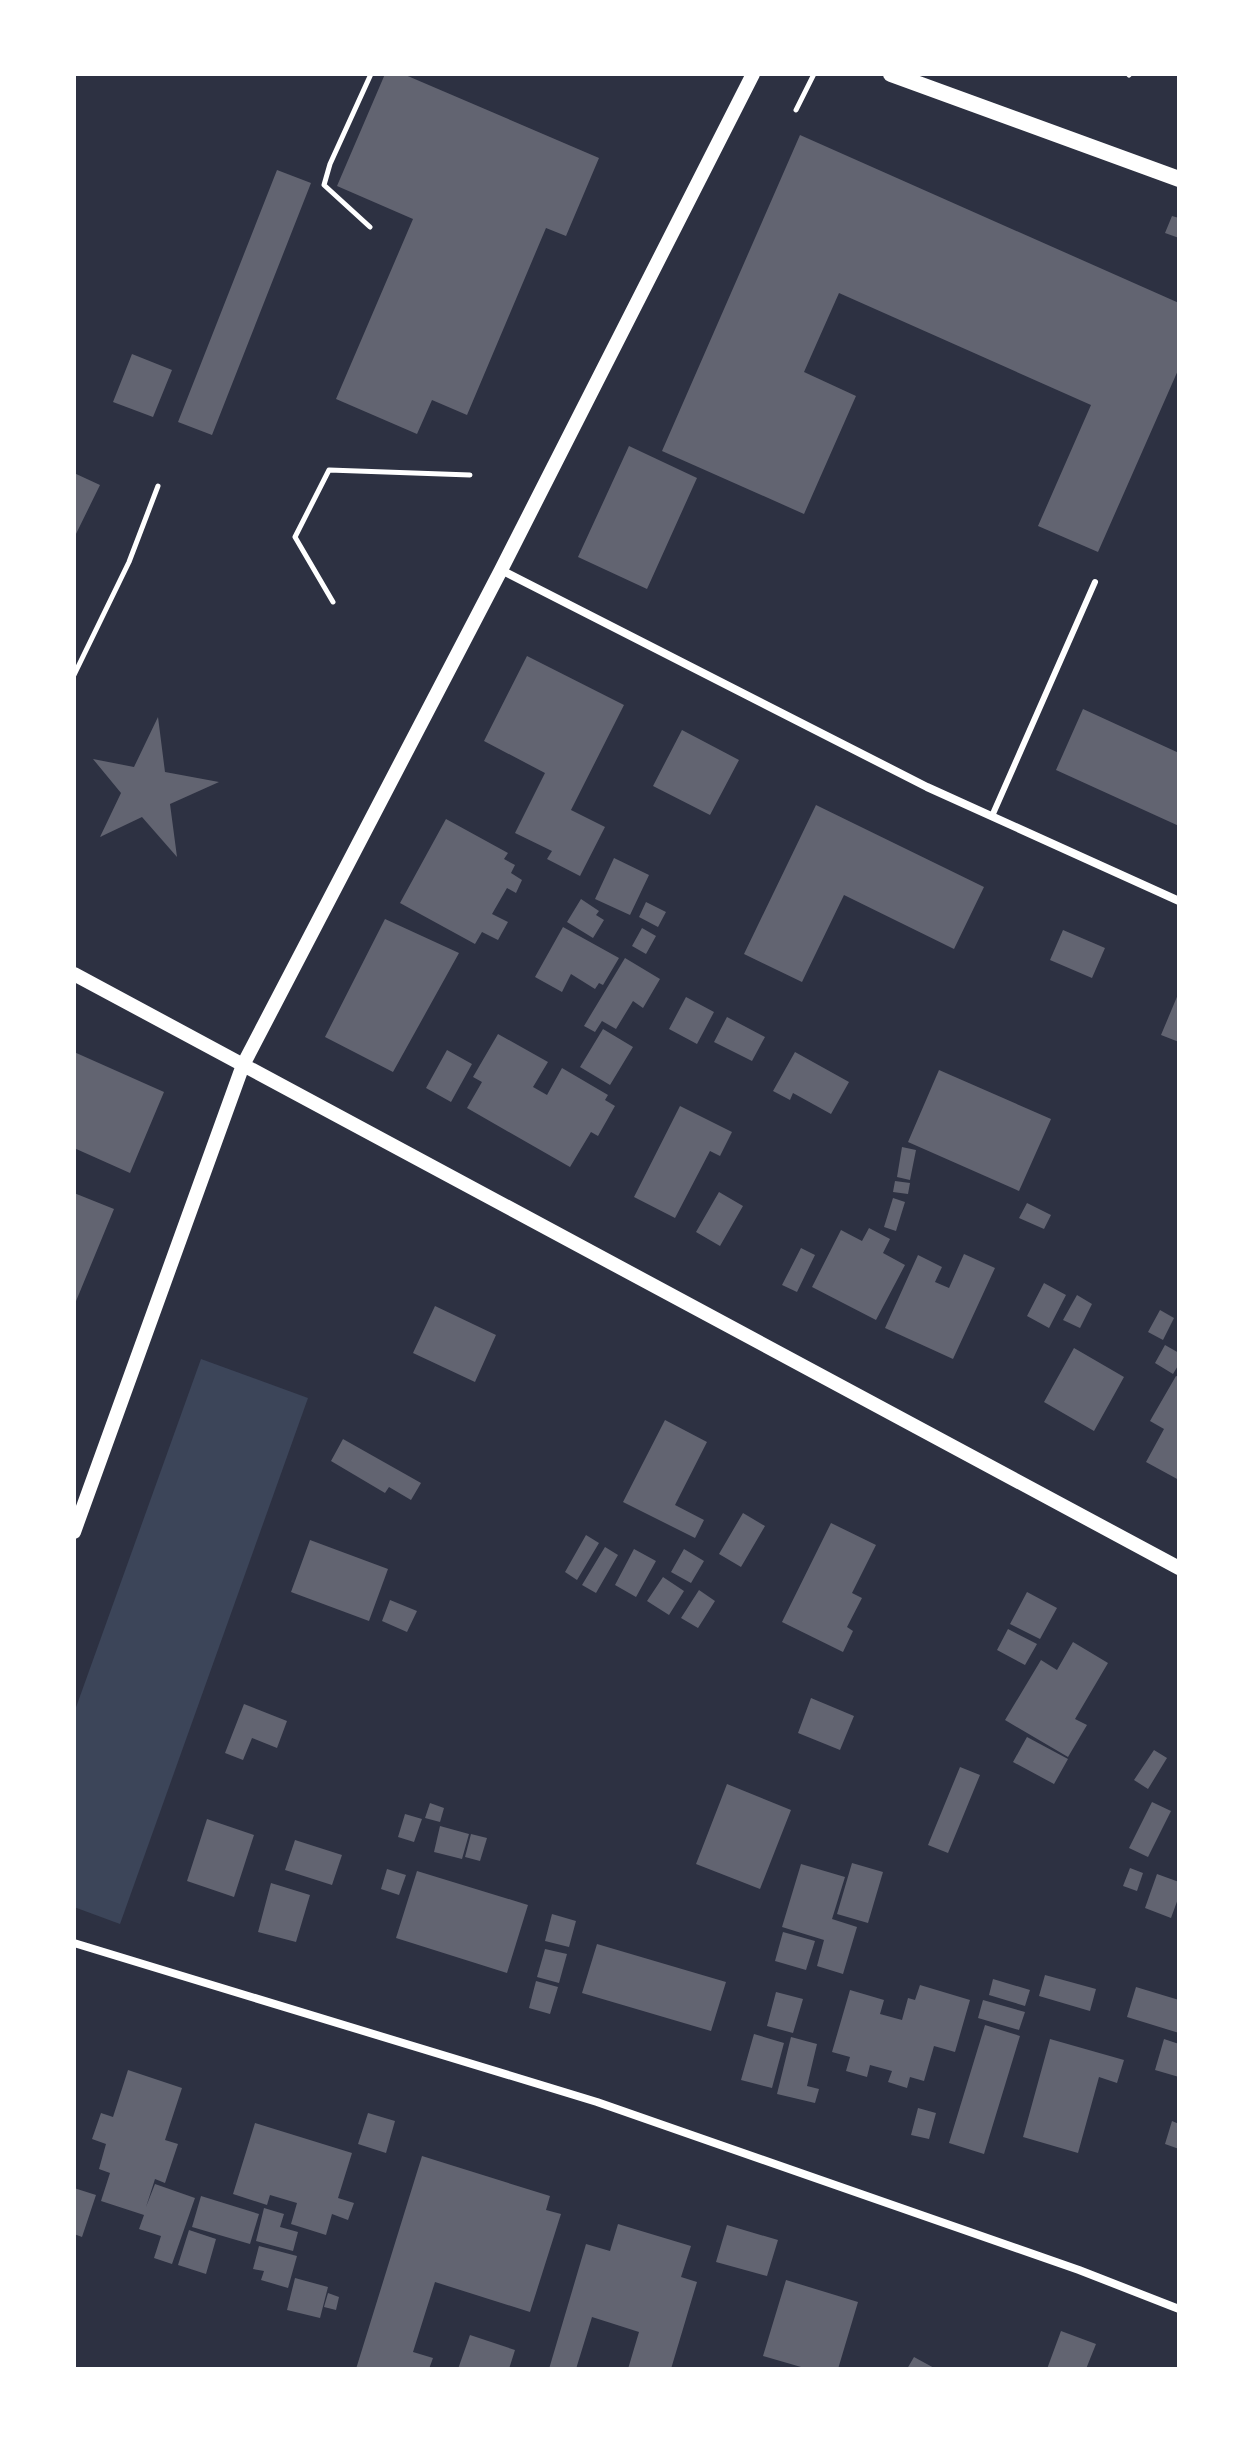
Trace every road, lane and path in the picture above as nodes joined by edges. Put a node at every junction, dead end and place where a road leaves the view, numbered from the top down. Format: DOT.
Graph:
graph roads {
  1 [pos="371,74"];
  2 [pos="753,74"];
  3 [pos="814,74"];
  4 [pos="891,74"];
  5 [pos="796,110"];
  6 [pos="1179,179"];
  7 [pos="370,227"];
  8 [pos="470,475"];
  9 [pos="158,486"];
  10 [pos="501,570"];
  11 [pos="1095,582"];
  12 [pos="333,602"];
  13 [pos="74,675"];
  14 [pos="992,816"];
  15 [pos="1179,901"];
  16 [pos="74,974"];
  17 [pos="243,1065"];
  18 [pos="74,1532"];
  19 [pos="1179,1568"];
  20 [pos="74,1943"];
  21 [pos="1179,2309"];
  1 -- 7 [label="path"];
  2 -- 10 [label="street"];
  3 -- 5 [label="path"];
  4 -- 6 [label="main road"];
  8 -- 12 [label="path"];
  9 -- 13 [label="path"];
  10 -- 14 [label="street"];
  10 -- 17 [label="street"];
  11 -- 14 [label="lane"];
  14 -- 15 [label="street"];
  16 -- 17 [label="street"];
  17 -- 18 [label="street"];
  17 -- 19 [label="street"];
  20 -- 21 [label="street"];
}
